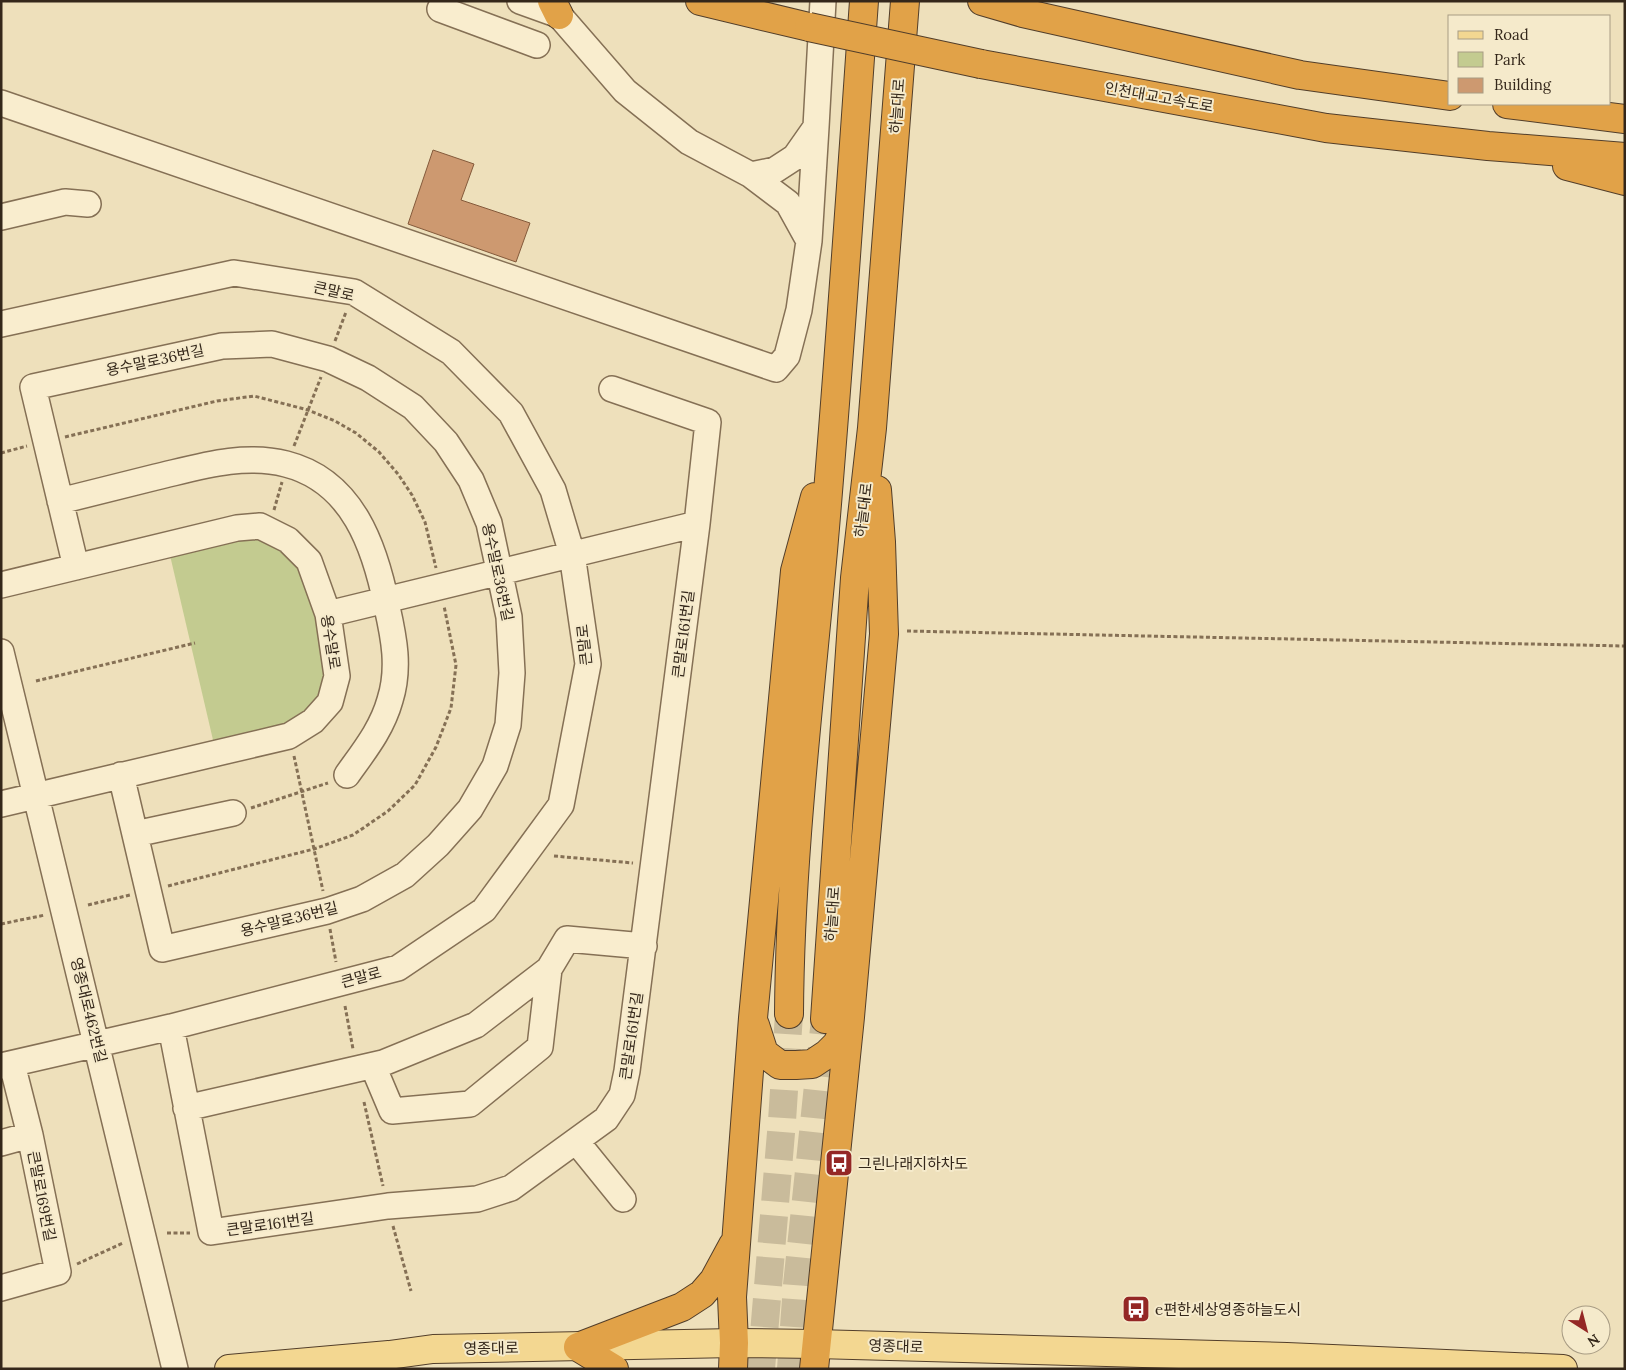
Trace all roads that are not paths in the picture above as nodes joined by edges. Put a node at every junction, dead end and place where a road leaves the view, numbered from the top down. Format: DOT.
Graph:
graph roads {
  1 [pos="516,1"];
  2 [pos="520,1"];
  3 [pos="700,1"];
  4 [pos="823,1"];
  5 [pos="864,1"];
  6 [pos="905,1"];
  7 [pos="990,3"];
  8 [pos="556,8"];
  9 [pos="440,9"];
  10 [pos="504,32"];
  11 [pos="537,45"];
  12 [pos="1448,96"];
  13 [pos="1,103"];
  14 [pos="1514,105"];
  15 [pos="1625,119"];
  16 [pos="816,128"];
  17 [pos="1488,146"];
  18 [pos="1625,157"];
  19 [pos="751,174"];
  20 [pos="1625,181"];
  21 [pos="88,204"];
  22 [pos="1,217"];
  23 [pos="809,240"];
  24 [pos="1,324"];
  25 [pos="612,389"];
  26 [pos="834,423"];
  27 [pos="60,501"];
  28 [pos="697,524"];
  29 [pos="572,554"];
  30 [pos="76,566"];
  31 [pos="500,572"];
  32 [pos="1,585"];
  33 [pos="386,599"];
  34 [pos="328,614"];
  35 [pos="1,652"];
  36 [pos="121,775"];
  37 [pos="347,775"];
  38 [pos="37,796"];
  39 [pos="1,804"];
  40 [pos="233,814"];
  41 [pos="135,834"];
  42 [pos="644,946"];
  43 [pos="548,969"];
  44 [pos="789,1014"];
  45 [pos="753,1018"];
  46 [pos="837,1018"];
  47 [pos="171,1026"];
  48 [pos="97,1043"];
  49 [pos="7,1065"];
  50 [pos="365,1067"];
  51 [pos="186,1108"];
  52 [pos="30,1135"];
  53 [pos="576,1141"];
  54 [pos="1,1143"];
  55 [pos="623,1199"];
  56 [pos="738,1235"];
  57 [pos="1,1288"];
  58 [pos="578,1347"];
  59 [pos="733,1356"];
  60 [pos="815,1356"];
  61 [pos="1236,1362"];
  62 [pos="175,1369"];
  63 [pos="229,1369"];
  64 [pos="614,1369"];
  65 [pos="1563,1369"];
  1 -- 10 [label="street"];
  2 -- 8 [label="street"];
  3 -- 17 [label="highway, 인천대교고속도로, bridge"];
  4 -- 16 [label="street"];
  5 -- 26 [label="highway"];
  6 -- 46 [label="highway, 하늘대로"];
  7 -- 12 [label="highway"];
  8 -- 19 [label="street"];
  9 -- 10 [label="street"];
  10 -- 11 [label="street"];
  13 -- 23 [label="street"];
  14 -- 15 [label="highway"];
  16 -- 19 [label="street"];
  16 -- 23 [label="street"];
  17 -- 18 [label="highway, 인천대교고속도로"];
  17 -- 20 [label="highway"];
  19 -- 23 [label="street"];
  21 -- 22 [label="street"];
  24 -- 29 [label="street, 큰말로"];
  25 -- 28 [label="street, 큰말로161번길"];
  26 -- 44 [label="highway"];
  26 -- 45 [label="highway"];
  27 -- 30 [label="street, 용수말로36번길"];
  27 -- 31 [label="street, 용수말로36번길"];
  27 -- 33 [label="street"];
  28 -- 29 [label="street"];
  28 -- 42 [label="street, 큰말로161번길"];
  29 -- 31 [label="street"];
  29 -- 47 [label="street, 큰말로"];
  30 -- 32 [label="street, 용수말로"];
  30 -- 34 [label="street, 용수말로"];
  31 -- 33 [label="street"];
  31 -- 41 [label="street, 용수말로36번길"];
  33 -- 34 [label="street"];
  33 -- 37 [label="street"];
  34 -- 36 [label="street, 용수말로"];
  35 -- 38 [label="street, 영종대로462번길"];
  36 -- 38 [label="street, 용수말로"];
  36 -- 41 [label="street, 용수말로36번길"];
  38 -- 39 [label="street, 용수말로"];
  38 -- 48 [label="street, 영종대로462번길"];
  40 -- 41 [label="street"];
  42 -- 43 [label="street"];
  42 -- 53 [label="street, 큰말로161번길"];
  43 -- 50 [label="street"];
  43 -- 50 [label="street"];
  45 -- 46 [label="highway"];
  45 -- 56 [label="highway"];
  46 -- 60 [label="highway, 하늘대로"];
  47 -- 48 [label="street, 큰말로"];
  47 -- 51 [label="street, 큰말로161번길"];
  48 -- 49 [label="street, 큰말로"];
  48 -- 62 [label="street, 영종대로462번길"];
  49 -- 52 [label="street, 큰말로169번길"];
  50 -- 51 [label="street"];
  51 -- 53 [label="street, 큰말로161번길"];
  52 -- 54 [label="street"];
  52 -- 57 [label="street, 큰말로169번길"];
  53 -- 55 [label="street"];
  56 -- 58 [label="highway"];
  56 -- 59 [label="highway"];
  58 -- 59 [label="main road, 영종대로"];
  58 -- 63 [label="main road, 영종대로"];
  58 -- 64 [label="highway"];
  59 -- 60 [label="main road, 영종대로"];
  60 -- 61 [label="main road, 영종대로"];
  61 -- 65 [label="main road, 영종대로"];
}
